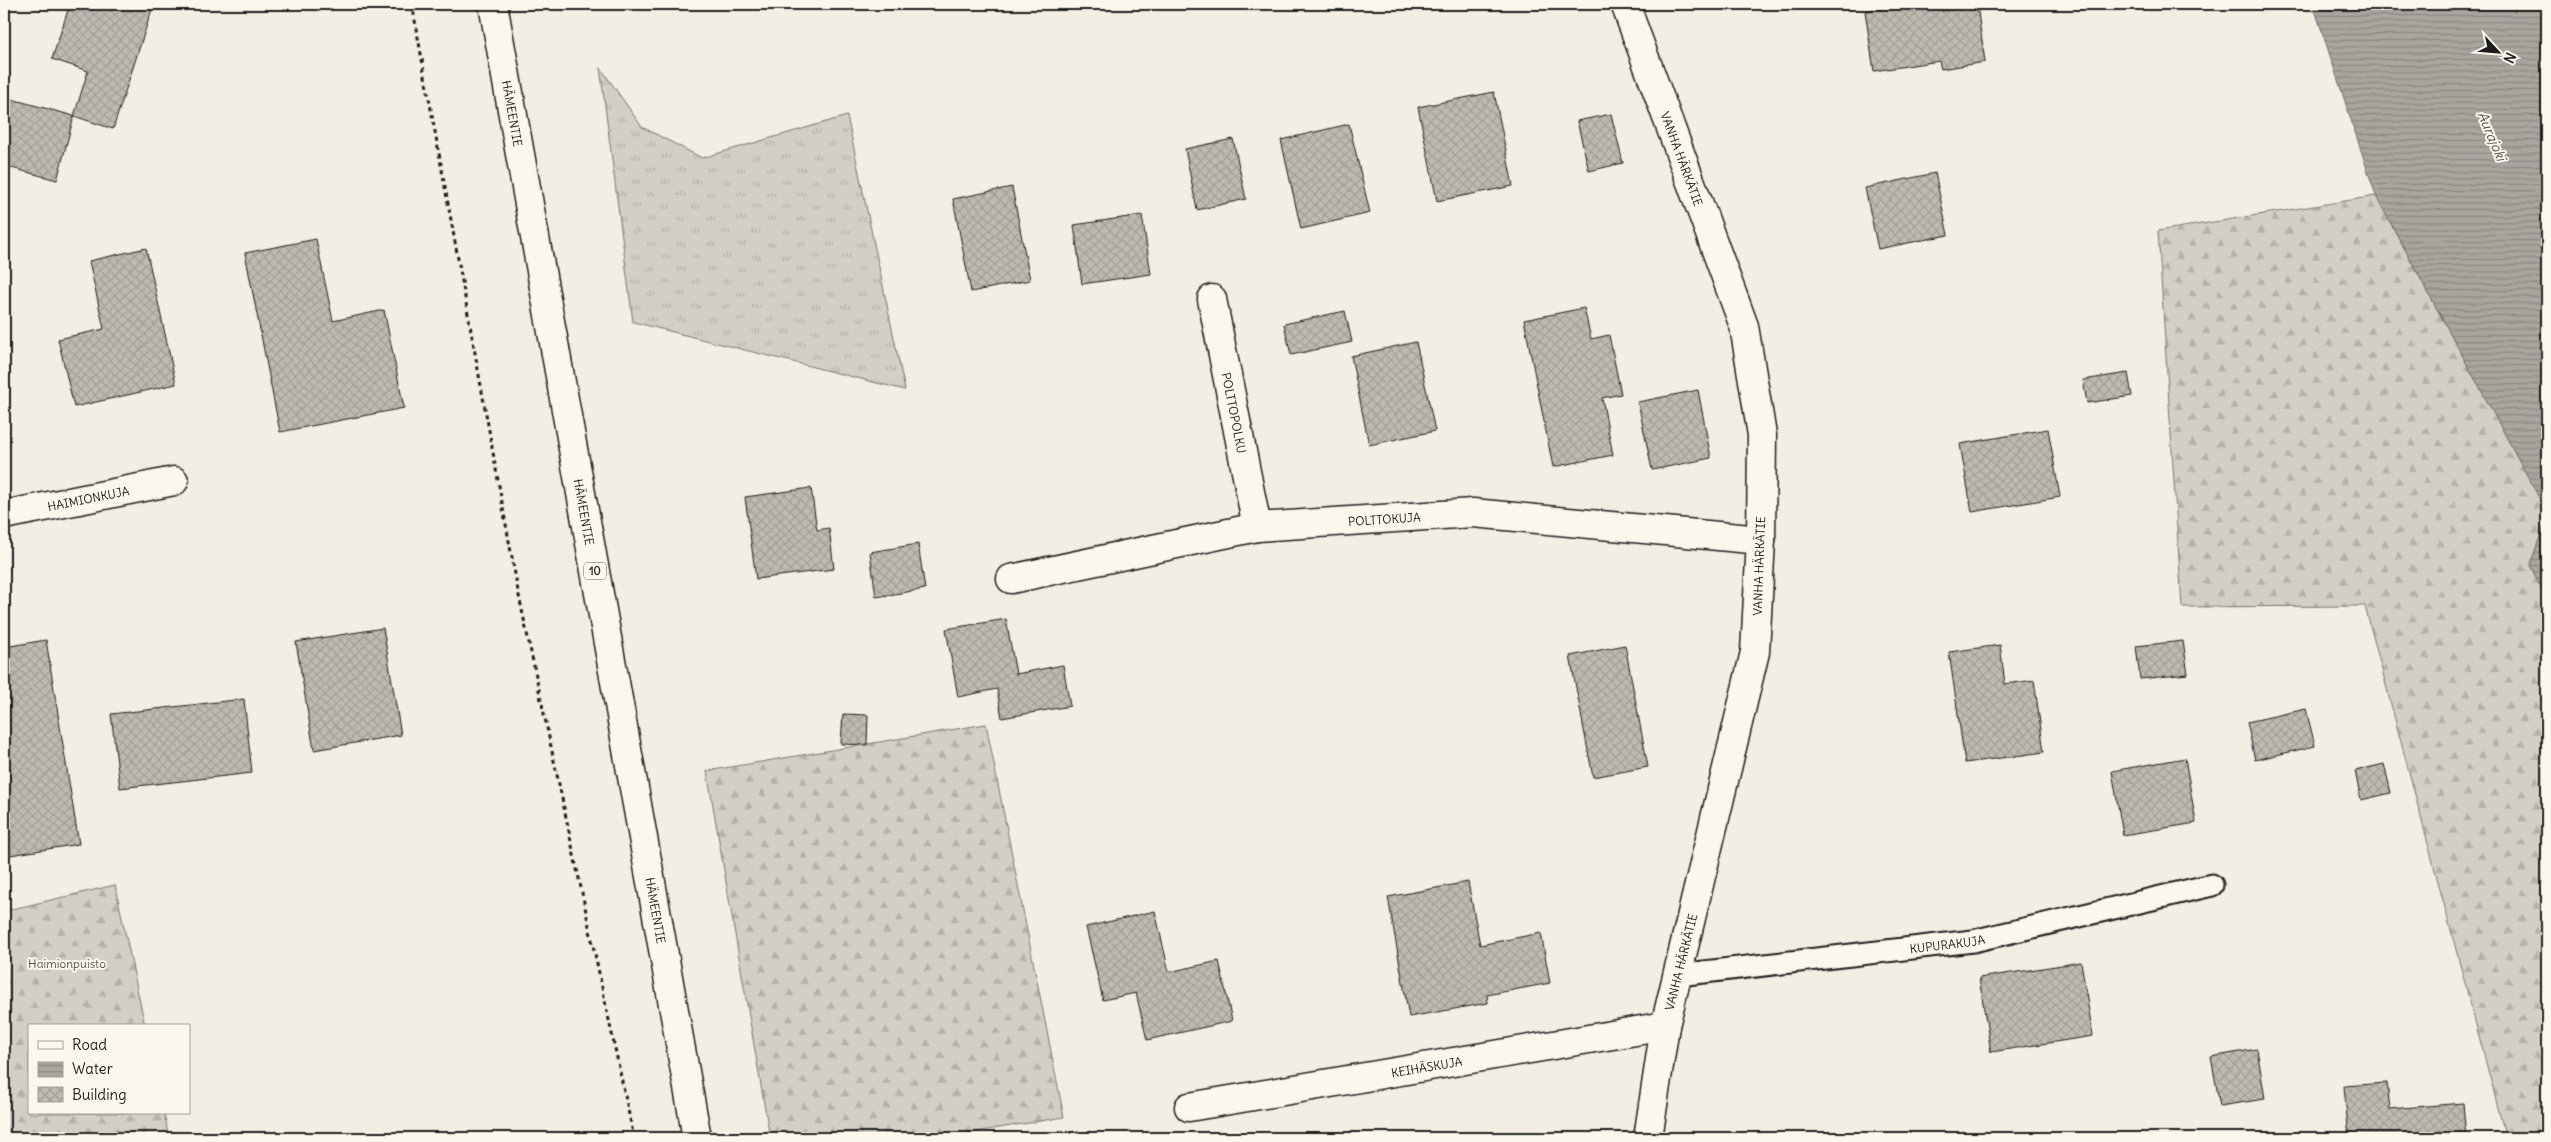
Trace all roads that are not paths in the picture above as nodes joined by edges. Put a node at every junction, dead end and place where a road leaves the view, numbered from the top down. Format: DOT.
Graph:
graph roads {
  1 [pos="494,4"];
  2 [pos="1625,4"];
  3 [pos="1212,299"];
  4 [pos="174,481"];
  5 [pos="4,515"];
  6 [pos="1257,527"];
  7 [pos="1761,540"];
  8 [pos="1011,579"];
  9 [pos="2212,885"];
  10 [pos="1678,975"];
  11 [pos="1665,1026"];
  12 [pos="1189,1107"];
  13 [pos="696,1138"];
  14 [pos="1648,1138"];
  1 -- 13 [label="main road, HÄMEENTIE / 10"];
  2 -- 7 [label="main road, VANHA HÄRKÄTIE"];
  3 -- 6 [label="main road, POLTTOPOLKU"];
  4 -- 5 [label="main road, HAIMIONKUJA"];
  6 -- 7 [label="main road, POLTTOKUJA"];
  6 -- 8 [label="main road, POLTTOKUJA"];
  7 -- 10 [label="main road, VANHA HÄRKÄTIE"];
  9 -- 10 [label="lane, KUPURAKUJA"];
  10 -- 11 [label="main road, VANHA HÄRKÄTIE"];
  11 -- 12 [label="main road, KEIHÄSKUJA"];
  11 -- 14 [label="main road, VANHA HÄRKÄTIE"];
}
